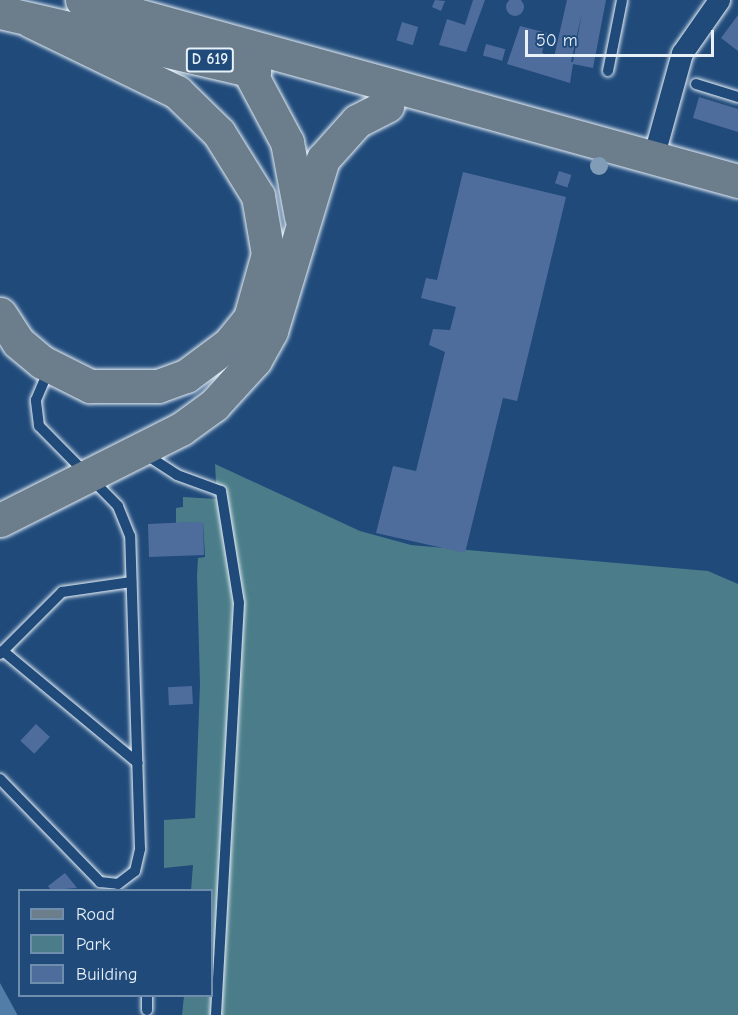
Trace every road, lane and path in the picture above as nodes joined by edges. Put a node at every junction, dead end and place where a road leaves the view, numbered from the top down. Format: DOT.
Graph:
graph roads {
  1 [pos="82,0"];
  2 [pos="622,0"];
  3 [pos="719,0"];
  4 [pos="133,9"];
  5 [pos="15,17"];
  6 [pos="214,38"];
  7 [pos="248,69"];
  8 [pos="608,71"];
  9 [pos="696,84"];
  10 [pos="738,97"];
  11 [pos="387,106"];
  12 [pos="455,107"];
  13 [pos="653,158"];
  14 [pos="738,181"];
  15 [pos="301,217"];
  16 [pos="0,314"];
  17 [pos="50,366"];
  18 [pos="140,451"];
  19 [pos="90,477"];
  20 [pos="0,520"];
  21 [pos="131,582"];
  22 [pos="2,652"];
  23 [pos="138,763"];
  24 [pos="0,779"];
  25 [pos="119,887"];
  26 [pos="147,997"];
  27 [pos="147,1010"];
  28 [pos="216,1015"];
  1 -- 4 [label="main road, D 619"];
  2 -- 8 [label="lane"];
  3 -- 13 [label="street"];
  4 -- 6 [label="main road, D 619"];
  5 -- 7 [label="main road, D 619"];
  5 -- 17 [label="main road"];
  6 -- 7 [label="main road"];
  6 -- 12 [label="main road, D 619"];
  7 -- 11 [label="main road, D 619"];
  7 -- 15 [label="main road"];
  9 -- 10 [label="lane"];
  11 -- 12 [label="main road, D 619"];
  11 -- 15 [label="main road"];
  12 -- 13 [label="main road, D 619"];
  13 -- 14 [label="main road, D 619"];
  15 -- 18 [label="main road"];
  16 -- 17 [label="main road"];
  17 -- 19 [label="lane"];
  18 -- 19 [label="main road"];
  18 -- 28 [label="lane"];
  19 -- 20 [label="main road"];
  19 -- 21 [label="lane"];
  21 -- 22 [label="lane"];
  21 -- 23 [label="lane"];
  22 -- 23 [label="lane"];
  23 -- 25 [label="lane"];
  24 -- 25 [label="lane"];
  26 -- 27 [label="lane"];
}
